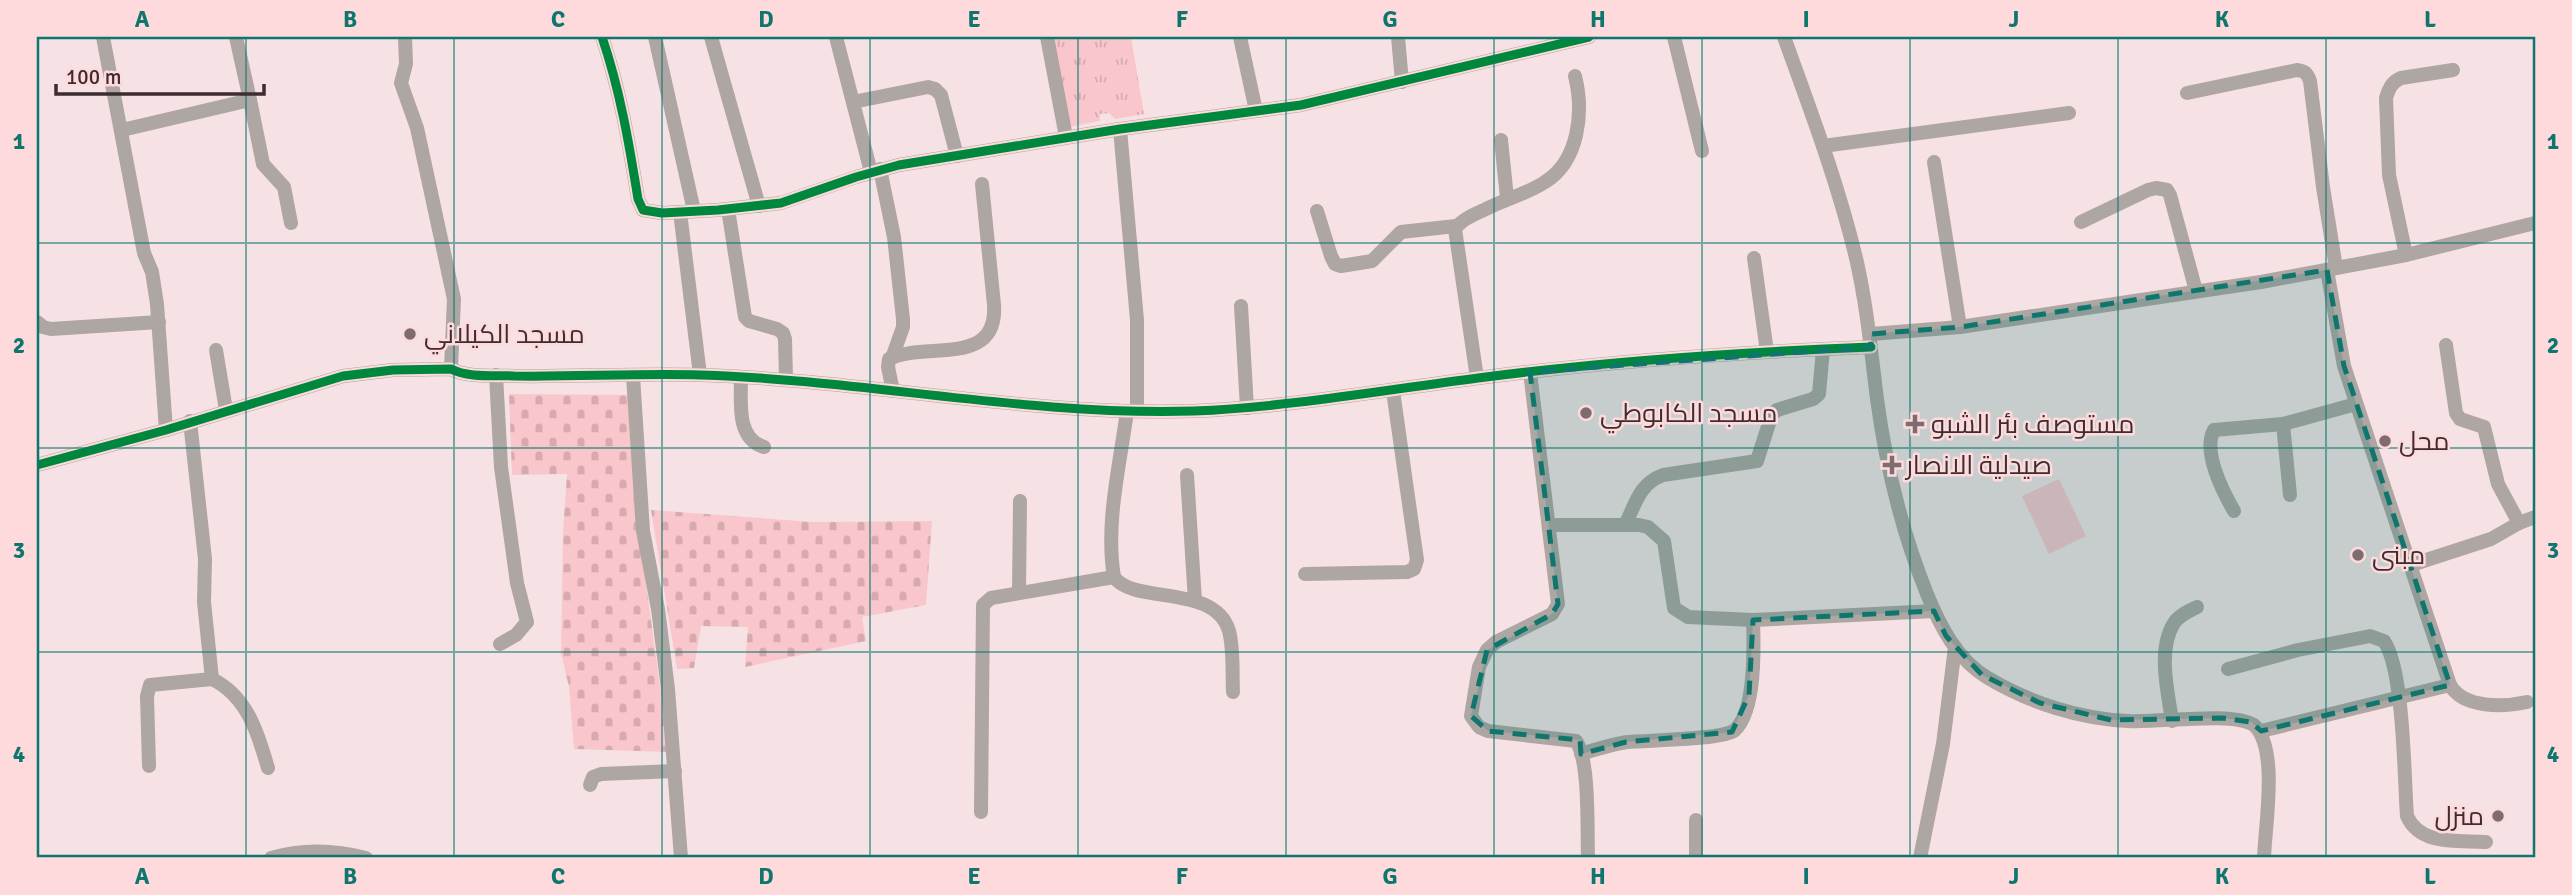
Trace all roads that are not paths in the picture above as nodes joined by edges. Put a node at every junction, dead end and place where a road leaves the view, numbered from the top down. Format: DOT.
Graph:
graph roads {
  1 [pos="103,37"];
  2 [pos="236,37"];
  3 [pos="405,37"];
  4 [pos="602,37"];
  5 [pos="655,37"];
  6 [pos="711,37"];
  7 [pos="836,37"];
  8 [pos="1047,37"];
  9 [pos="1240,37"];
  10 [pos="1398,37"];
  11 [pos="1589,37"];
  12 [pos="1674,37"];
  13 [pos="1784,37"];
  14 [pos="2453,70"];
  15 [pos="1575,75"];
  16 [pos="1402,82"];
  17 [pos="2187,93"];
  18 [pos="250,100"];
  19 [pos="853,102"];
  20 [pos="1256,111"];
  21 [pos="2069,113"];
  22 [pos="1120,129"];
  23 [pos="122,130"];
  24 [pos="1066,137"];
  25 [pos="1501,141"];
  26 [pos="1823,146"];
  27 [pos="1702,151"];
  28 [pos="957,156"];
  29 [pos="1934,162"];
  30 [pos="876,171"];
  31 [pos="982,184"];
  32 [pos="1507,198"];
  33 [pos="758,206"];
  34 [pos="728,209"];
  35 [pos="1317,211"];
  36 [pos="687,212"];
  37 [pos="2081,222"];
  38 [pos="291,223"];
  39 [pos="2535,223"];
  40 [pos="1457,226"];
  41 [pos="2406,255"];
  42 [pos="1754,258"];
  43 [pos="2332,269"];
  44 [pos="2196,291"];
  45 [pos="1241,306"];
  46 [pos="37,321"];
  47 [pos="159,321"];
  48 [pos="1960,327"];
  49 [pos="1871,341"];
  50 [pos="2446,345"];
  51 [pos="1823,349"];
  52 [pos="216,350"];
  53 [pos="1767,352"];
  54 [pos="892,358"];
  55 [pos="451,369"];
  56 [pos="1530,372"];
  57 [pos="496,375"];
  58 [pos="700,375"];
  59 [pos="633,376"];
  60 [pos="741,378"];
  61 [pos="1477,378"];
  62 [pos="786,380"];
  63 [pos="893,391"];
  64 [pos="1393,391"];
  65 [pos="2356,404"];
  66 [pos="1247,408"];
  67 [pos="226,410"];
  68 [pos="1132,411"];
  69 [pos="190,421"];
  70 [pos="2283,424"];
  71 [pos="166,430"];
  72 [pos="765,447"];
  73 [pos="37,465"];
  74 [pos="1187,475"];
  75 [pos="2290,495"];
  76 [pos="1020,501"];
  77 [pos="2234,511"];
  78 [pos="2535,517"];
  79 [pos="2519,523"];
  80 [pos="1625,525"];
  81 [pos="1550,526"];
  82 [pos="2411,565"];
  83 [pos="1305,575"];
  84 [pos="1114,577"];
  85 [pos="1019,592"];
  86 [pos="1195,601"];
  87 [pos="2197,607"];
  88 [pos="1934,611"];
  89 [pos="1754,620"];
  90 [pos="500,644"];
  91 [pos="1955,647"];
  92 [pos="2228,669"];
  93 [pos="212,679"];
  94 [pos="2451,685"];
  95 [pos="1233,692"];
  96 [pos="2399,699"];
  97 [pos="2527,702"];
  98 [pos="2172,721"];
  99 [pos="2261,731"];
  100 [pos="1581,754"];
  101 [pos="149,766"];
  102 [pos="268,768"];
  103 [pos="675,771"];
  104 [pos="590,785"];
  105 [pos="981,812"];
  106 [pos="1696,820"];
  107 [pos="2486,842"];
  108 [pos="271,858"];
  109 [pos="366,858"];
  110 [pos="681,858"];
  111 [pos="1588,858"];
  112 [pos="1696,858"];
  113 [pos="1920,858"];
  114 [pos="2264,858"];
  1 -- 23 [label="street"];
  2 -- 18 [label="street"];
  3 -- 55 [label="street"];
  4 -- 36 [label="street"];
  5 -- 36 [label="street"];
  6 -- 33 [label="street"];
  7 -- 19 [label="street"];
  8 -- 24 [label="street"];
  9 -- 20 [label="street"];
  10 -- 16 [label="street"];
  11 -- 16 [label="street"];
  12 -- 27 [label="street"];
  13 -- 26 [label="street"];
  14 -- 41 [label="street"];
  15 -- 32 [label="street"];
  16 -- 20 [label="street"];
  17 -- 43 [label="street"];
  18 -- 23 [label="street"];
  18 -- 38 [label="street"];
  19 -- 28 [label="street"];
  19 -- 30 [label="street"];
  20 -- 22 [label="street"];
  21 -- 26 [label="street"];
  22 -- 24 [label="street"];
  22 -- 68 [label="street"];
  23 -- 47 [label="street"];
  24 -- 28 [label="street"];
  25 -- 32 [label="street"];
  26 -- 49 [label="street"];
  28 -- 30 [label="street"];
  29 -- 48 [label="street"];
  30 -- 33 [label="street"];
  30 -- 54 [label="street"];
  31 -- 54 [label="street"];
  32 -- 40 [label="street"];
  33 -- 34 [label="street"];
  34 -- 36 [label="street"];
  34 -- 62 [label="street"];
  35 -- 40 [label="street"];
  36 -- 58 [label="street"];
  37 -- 44 [label="street"];
  39 -- 41 [label="street"];
  40 -- 61 [label="street"];
  41 -- 43 [label="street"];
  42 -- 53 [label="street"];
  43 -- 44 [label="street"];
  43 -- 65 [label="street"];
  44 -- 48 [label="street"];
  45 -- 66 [label="street"];
  46 -- 47 [label="street"];
  47 -- 71 [label="street"];
  48 -- 49 [label="street"];
  49 -- 51 [label="street"];
  49 -- 88 [label="street"];
  50 -- 79 [label="street"];
  51 -- 53 [label="street"];
  51 -- 80 [label="street"];
  52 -- 67 [label="street"];
  53 -- 56 [label="street"];
  54 -- 63 [label="street"];
  55 -- 57 [label="street"];
  55 -- 67 [label="street"];
  56 -- 61 [label="street"];
  56 -- 81 [label="street"];
  57 -- 59 [label="street"];
  57 -- 90 [label="street"];
  58 -- 59 [label="street"];
  58 -- 60 [label="street"];
  59 -- 103 [label="street"];
  60 -- 62 [label="street"];
  60 -- 72 [label="street"];
  61 -- 64 [label="street"];
  62 -- 63 [label="street"];
  63 -- 68 [label="street"];
  64 -- 66 [label="street"];
  64 -- 83 [label="street"];
  65 -- 70 [label="street"];
  65 -- 82 [label="street"];
  66 -- 68 [label="street"];
  67 -- 69 [label="street"];
  68 -- 84 [label="street"];
  69 -- 71 [label="street"];
  69 -- 93 [label="street"];
  70 -- 75 [label="street"];
  70 -- 77 [label="street"];
  71 -- 73 [label="street"];
  74 -- 86 [label="street"];
  76 -- 85 [label="street"];
  78 -- 79 [label="street"];
  79 -- 82 [label="street"];
  80 -- 81 [label="street"];
  80 -- 89 [label="street"];
  81 -- 100 [label="street"];
  82 -- 94 [label="street"];
  84 -- 85 [label="street"];
  84 -- 86 [label="street"];
  85 -- 105 [label="street"];
  86 -- 95 [label="street"];
  87 -- 98 [label="street"];
  88 -- 89 [label="street"];
  88 -- 91 [label="street"];
  89 -- 100 [label="street"];
  91 -- 98 [label="street"];
  91 -- 113 [label="street"];
  92 -- 96 [label="street"];
  93 -- 101 [label="street"];
  93 -- 102 [label="street"];
  94 -- 96 [label="street"];
  94 -- 97 [label="street"];
  96 -- 99 [label="street"];
  96 -- 107 [label="street"];
  98 -- 99 [label="street"];
  99 -- 114 [label="street"];
  100 -- 111 [label="street"];
  103 -- 104 [label="street"];
  103 -- 110 [label="street"];
  106 -- 112 [label="street"];
  108 -- 109 [label="street"];
}
